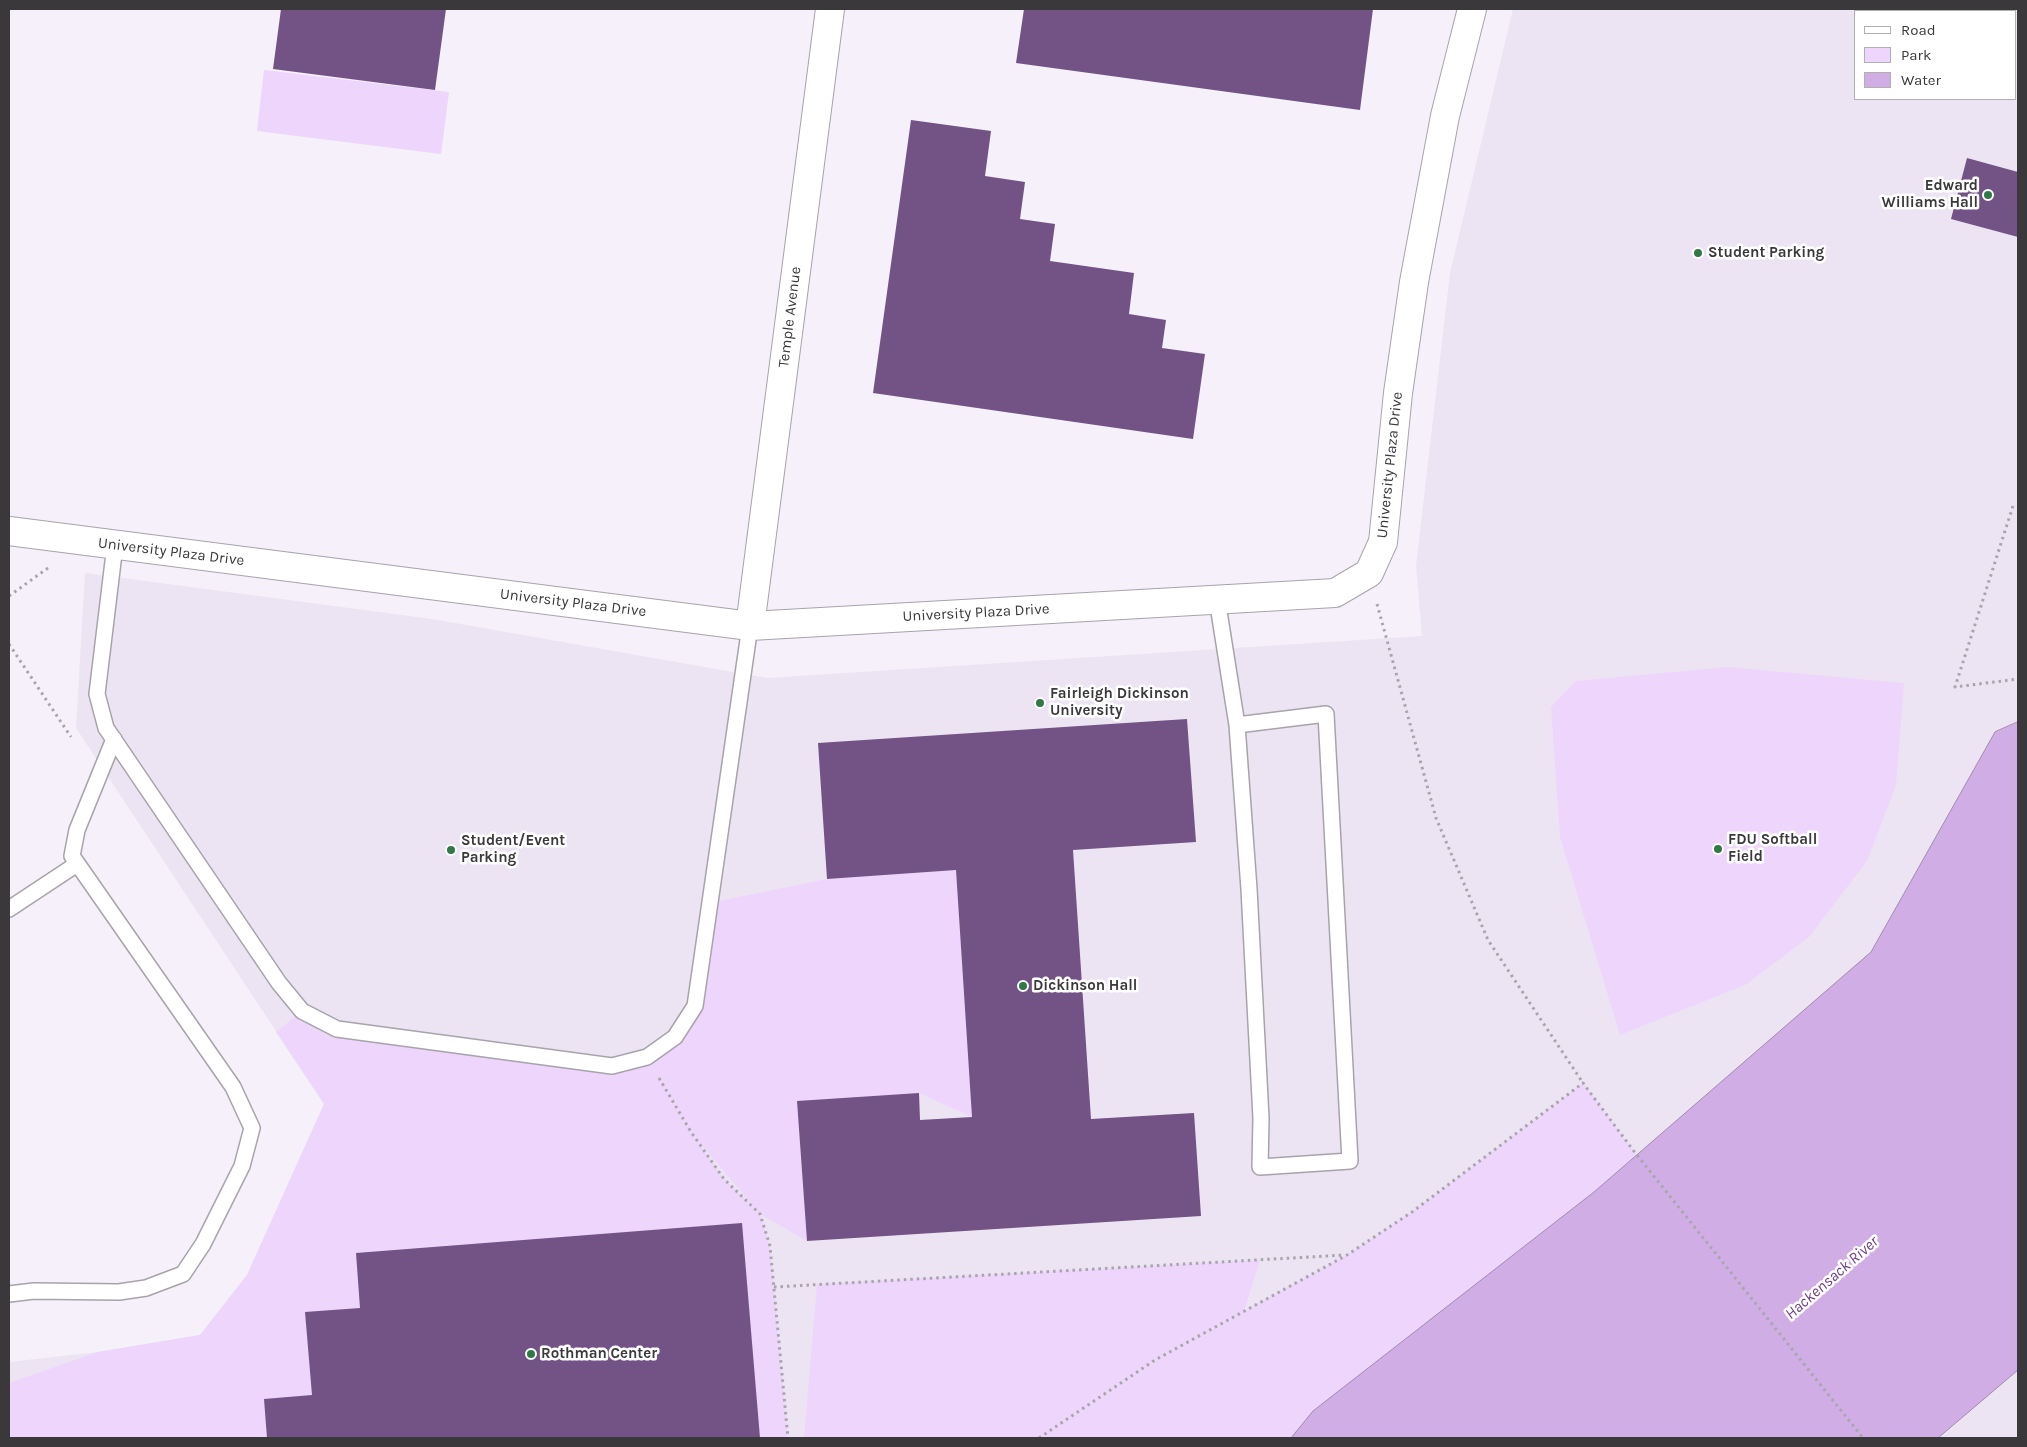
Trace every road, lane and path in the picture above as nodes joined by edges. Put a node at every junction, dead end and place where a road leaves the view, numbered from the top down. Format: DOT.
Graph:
graph roads {
  1 [pos="830,9"];
  2 [pos="1472,9"];
  3 [pos="2013,506"];
  4 [pos="9,531"];
  5 [pos="115,545"];
  6 [pos="55,563"];
  7 [pos="1369,573"];
  8 [pos="9,596"];
  9 [pos="1217,599"];
  10 [pos="750,626"];
  11 [pos="9,644"];
  12 [pos="2018,679"];
  13 [pos="1236,725"];
  14 [pos="71,737"];
  15 [pos="114,739"];
  16 [pos="78,864"];
  17 [pos="9,909"];
  18 [pos="647,1057"];
  19 [pos="1583,1083"];
  20 [pos="1348,1255"];
  21 [pos="774,1286"];
  22 [pos="9,1294"];
  23 [pos="788,1438"];
  24 [pos="1039,1438"];
  25 [pos="1863,1438"];
  1 -- 10 [label="street, Temple Avenue"];
  2 -- 7 [label="street, University Plaza Drive"];
  3 -- 12 [label="path"];
  4 -- 5 [label="street, University Plaza Drive"];
  5 -- 10 [label="street, University Plaza Drive"];
  5 -- 15 [label="lane"];
  6 -- 8 [label="path"];
  7 -- 9 [label="street, University Plaza Drive"];
  7 -- 19 [label="path"];
  9 -- 10 [label="street, University Plaza Drive"];
  9 -- 13 [label="lane"];
  10 -- 18 [label="lane"];
  11 -- 14 [label="path"];
  13 -- 13 [label="lane"];
  15 -- 16 [label="lane"];
  15 -- 18 [label="lane"];
  16 -- 17 [label="lane"];
  16 -- 22 [label="lane"];
  18 -- 21 [label="path"];
  19 -- 20 [label="path"];
  19 -- 25 [label="path"];
  20 -- 21 [label="path"];
  20 -- 24 [label="path"];
  21 -- 23 [label="path"];
}
